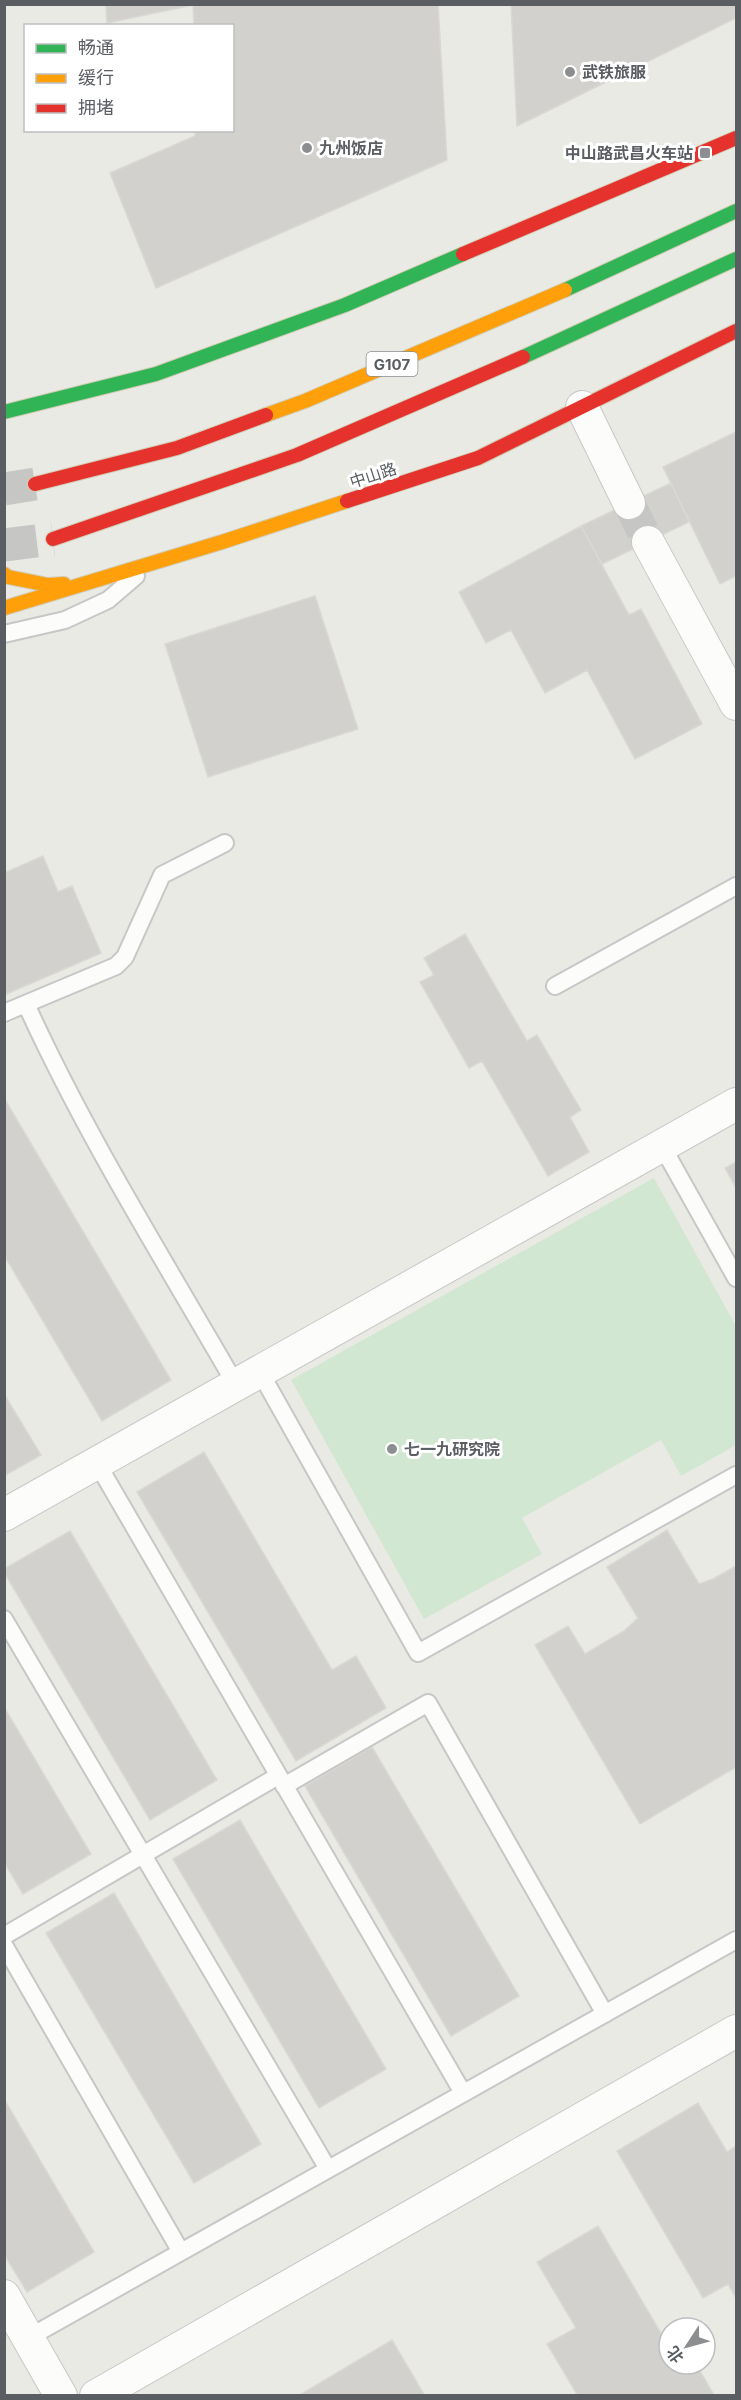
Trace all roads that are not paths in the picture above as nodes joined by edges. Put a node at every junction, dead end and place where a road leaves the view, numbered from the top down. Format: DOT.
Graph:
graph roads {
  1 [pos="736,138"];
  2 [pos="736,211"];
  3 [pos="736,259"];
  4 [pos="736,332"];
  5 [pos="48,401"];
  6 [pos="582,407"];
  7 [pos="4,412"];
  8 [pos="10,426"];
  9 [pos="35,484"];
  10 [pos="630,503"];
  11 [pos="53,539"];
  12 [pos="648,542"];
  13 [pos="152,562"];
  14 [pos="4,574"];
  15 [pos="88,582"];
  16 [pos="4,609"];
  17 [pos="4,634"];
  18 [pos="736,704"];
  19 [pos="225,843"];
  20 [pos="736,886"];
  21 [pos="555,986"];
  22 [pos="26,1004"];
  23 [pos="4,1013"];
  24 [pos="736,1104"];
  25 [pos="662,1146"];
  26 [pos="736,1278"];
  27 [pos="248,1379"];
  28 [pos="97,1463"];
  29 [pos="736,1474"];
  30 [pos="4,1515"];
  31 [pos="4,1619"];
  32 [pos="281,1781"];
  33 [pos="143,1854"];
  34 [pos="4,1935"];
  35 [pos="736,1940"];
  36 [pos="4,1945"];
  37 [pos="605,2014"];
  38 [pos="736,2031"];
  39 [pos="463,2093"];
  40 [pos="328,2169"];
  41 [pos="181,2252"];
  42 [pos="4,2296"];
  43 [pos="28,2338"];
  44 [pos="62,2396"];
  45 [pos="96,2396"];
  1 -- 5 [label="main road"];
  2 -- 9 [label="main road, G107"];
  3 -- 11 [label="main road, G107"];
  4 -- 6 [label="main road, 中山路"];
  5 -- 7 [label="main road"];
  5 -- 8 [label="main road"];
  6 -- 10 [label="street"];
  6 -- 13 [label="main road, 中山路"];
  12 -- 18 [label="street"];
  13 -- 15 [label="main road, 中山路"];
  13 -- 17 [label="lane"];
  14 -- 15 [label="main road"];
  15 -- 16 [label="main road, 中山路"];
  19 -- 22 [label="lane"];
  20 -- 21 [label="lane"];
  22 -- 23 [label="lane"];
  22 -- 27 [label="lane"];
  24 -- 25 [label="street"];
  25 -- 26 [label="lane"];
  25 -- 27 [label="street"];
  27 -- 28 [label="street"];
  27 -- 29 [label="lane"];
  28 -- 30 [label="street"];
  28 -- 32 [label="lane"];
  31 -- 33 [label="lane"];
  32 -- 33 [label="lane"];
  32 -- 37 [label="lane"];
  32 -- 39 [label="lane"];
  33 -- 34 [label="lane"];
  33 -- 40 [label="lane"];
  35 -- 37 [label="lane"];
  36 -- 41 [label="lane"];
  37 -- 39 [label="lane"];
  38 -- 45 [label="street"];
  39 -- 40 [label="lane"];
  40 -- 41 [label="lane"];
  41 -- 43 [label="lane"];
  42 -- 43 [label="street"];
  43 -- 44 [label="street"];
}
